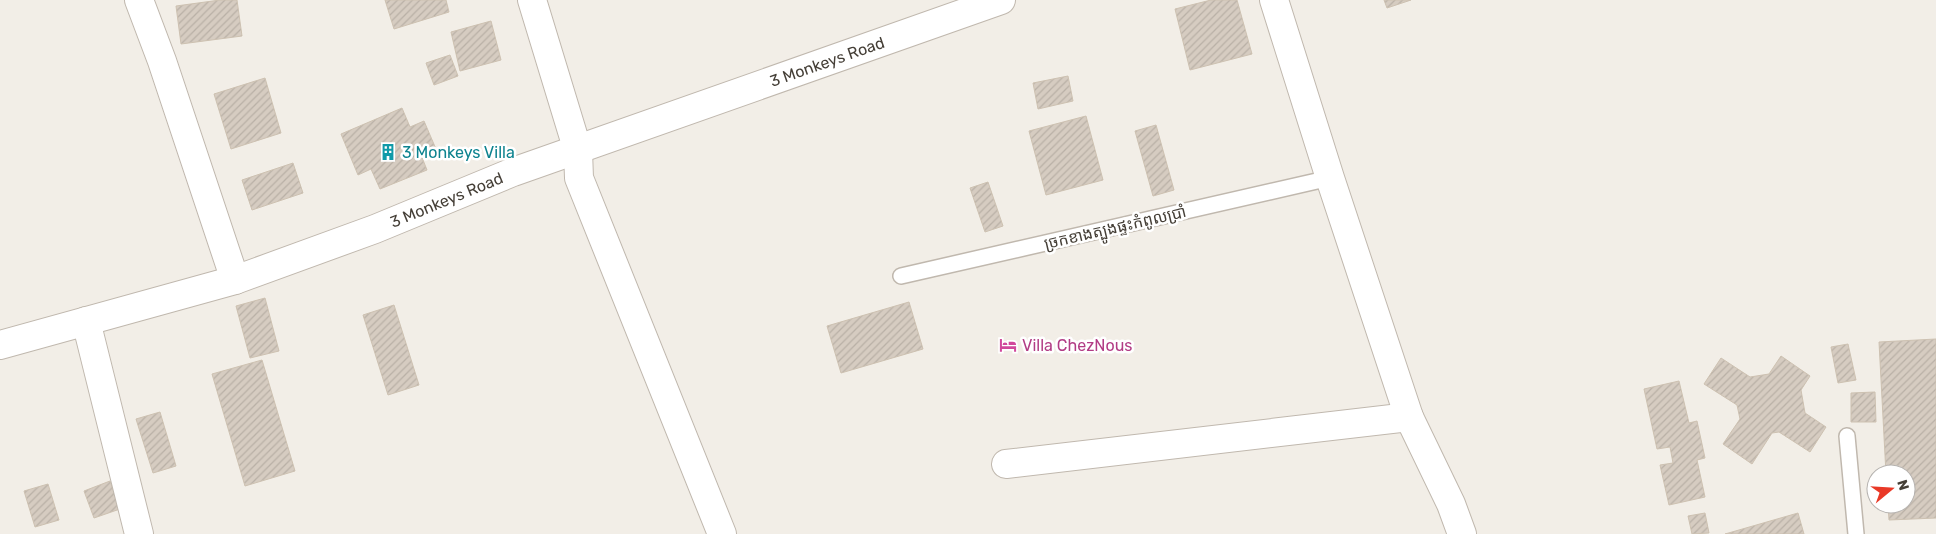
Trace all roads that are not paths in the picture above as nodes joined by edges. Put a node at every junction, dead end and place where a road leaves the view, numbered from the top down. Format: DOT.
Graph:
graph roads {
  1 [pos="139,0"];
  2 [pos="532,0"];
  3 [pos="1001,0"];
  4 [pos="1274,0"];
  5 [pos="578,151"];
  6 [pos="1330,178"];
  7 [pos="901,276"];
  8 [pos="235,280"];
  9 [pos="86,320"];
  10 [pos="0,345"];
  11 [pos="1408,416"];
  12 [pos="1847,436"];
  13 [pos="1006,464"];
  14 [pos="139,534"];
  15 [pos="722,534"];
  16 [pos="1462,534"];
  17 [pos="1856,534"];
  1 -- 8 [label="street"];
  2 -- 5 [label="street"];
  3 -- 5 [label="street, 3 Monkeys Road"];
  4 -- 6 [label="street"];
  5 -- 8 [label="street, 3 Monkeys Road"];
  5 -- 15 [label="street"];
  6 -- 7 [label="lane, ច្រកខាងត្បូងផ្ទះកំពូលប្រាំ"];
  6 -- 11 [label="street"];
  8 -- 9 [label="street, 3 Monkeys Road"];
  9 -- 10 [label="street, 3 Monkeys Road"];
  9 -- 14 [label="street"];
  11 -- 13 [label="street"];
  11 -- 16 [label="street"];
  12 -- 17 [label="lane"];
}
